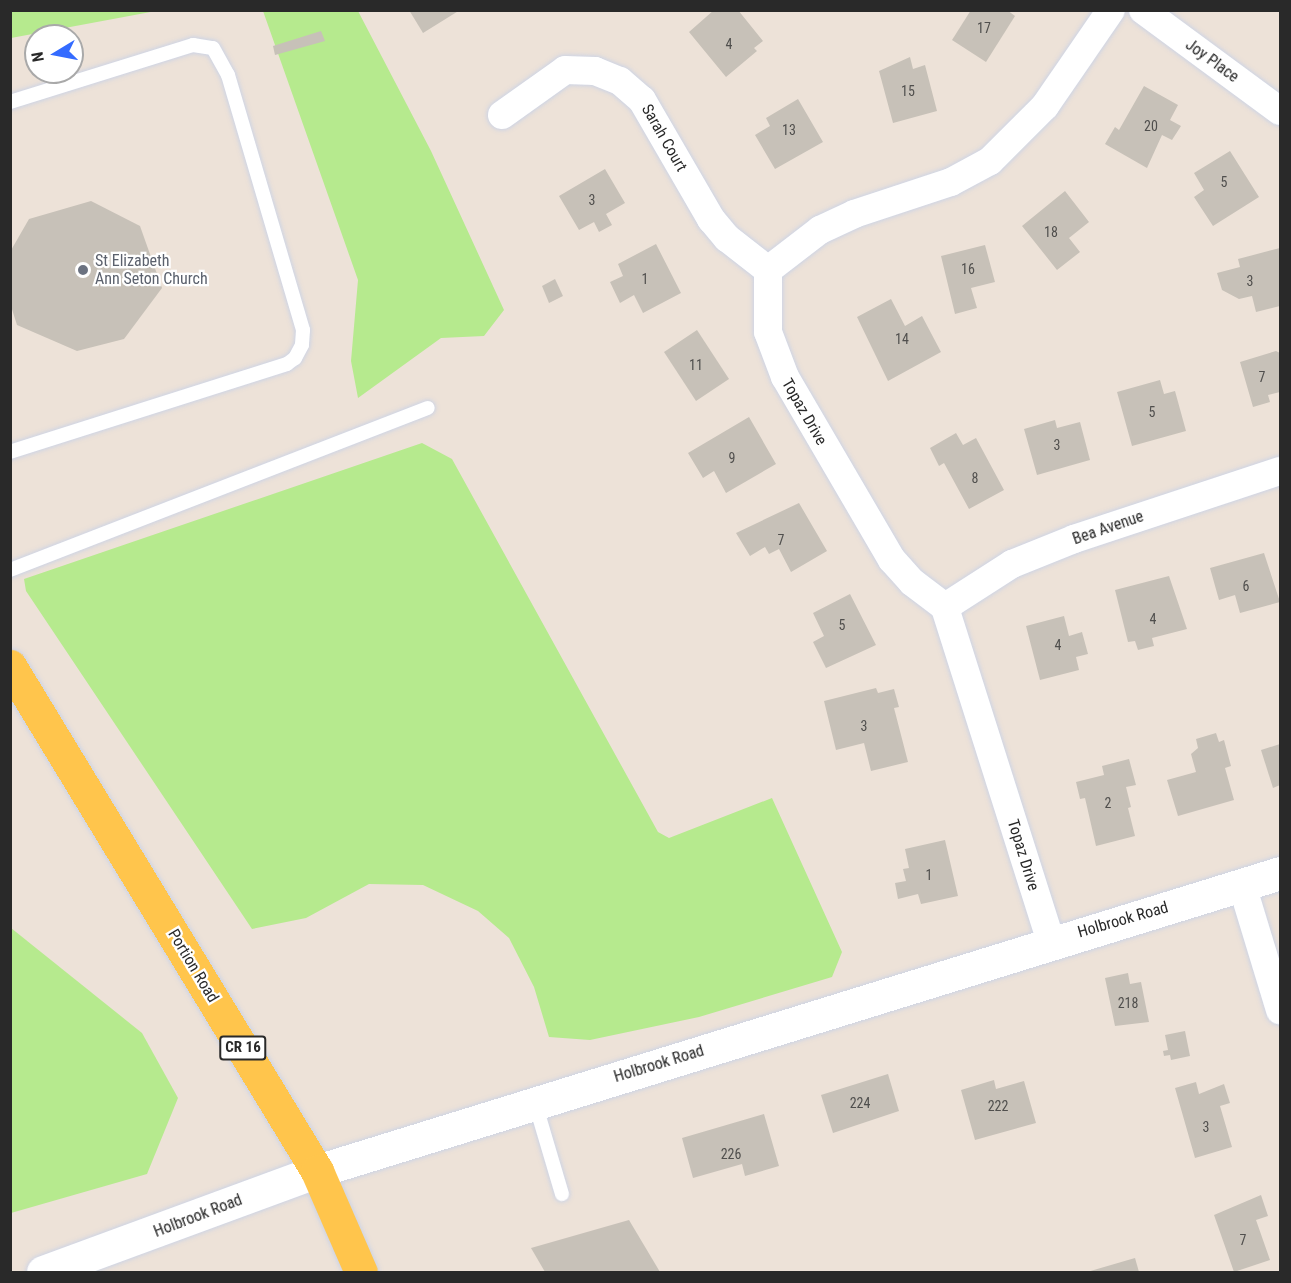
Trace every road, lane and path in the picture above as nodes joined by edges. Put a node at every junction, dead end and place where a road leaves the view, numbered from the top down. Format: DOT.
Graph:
graph roads {
  1 [pos="1111,10"];
  2 [pos="1143,10"];
  3 [pos="10,102"];
  4 [pos="1281,111"];
  5 [pos="502,115"];
  6 [pos="768,270"];
  7 [pos="428,408"];
  8 [pos="10,452"];
  9 [pos="1281,471"];
  10 [pos="10,570"];
  11 [pos="945,607"];
  12 [pos="10,666"];
  13 [pos="1281,873"];
  14 [pos="1242,885"];
  15 [pos="1050,942"];
  16 [pos="1281,1010"];
  17 [pos="535,1103"];
  18 [pos="317,1171"];
  19 [pos="562,1194"];
  20 [pos="57,1270"];
  21 [pos="361,1272"];
  1 -- 6 [label="street"];
  2 -- 4 [label="street, Joy Place"];
  3 -- 8 [label="lane"];
  5 -- 6 [label="street, Sarah Court"];
  6 -- 11 [label="street, Topaz Drive"];
  7 -- 10 [label="lane"];
  9 -- 11 [label="street, Bea Avenue"];
  11 -- 15 [label="street, Topaz Drive"];
  12 -- 18 [label="main road, Portion Road / CR 16"];
  13 -- 14 [label="street, Holbrook Road"];
  14 -- 15 [label="street, Holbrook Road"];
  14 -- 16 [label="street"];
  15 -- 17 [label="street, Holbrook Road"];
  17 -- 18 [label="street, Holbrook Road"];
  17 -- 19 [label="lane"];
  18 -- 20 [label="street, Holbrook Road"];
  18 -- 21 [label="main road, Portion Road / CR 16"];
}
